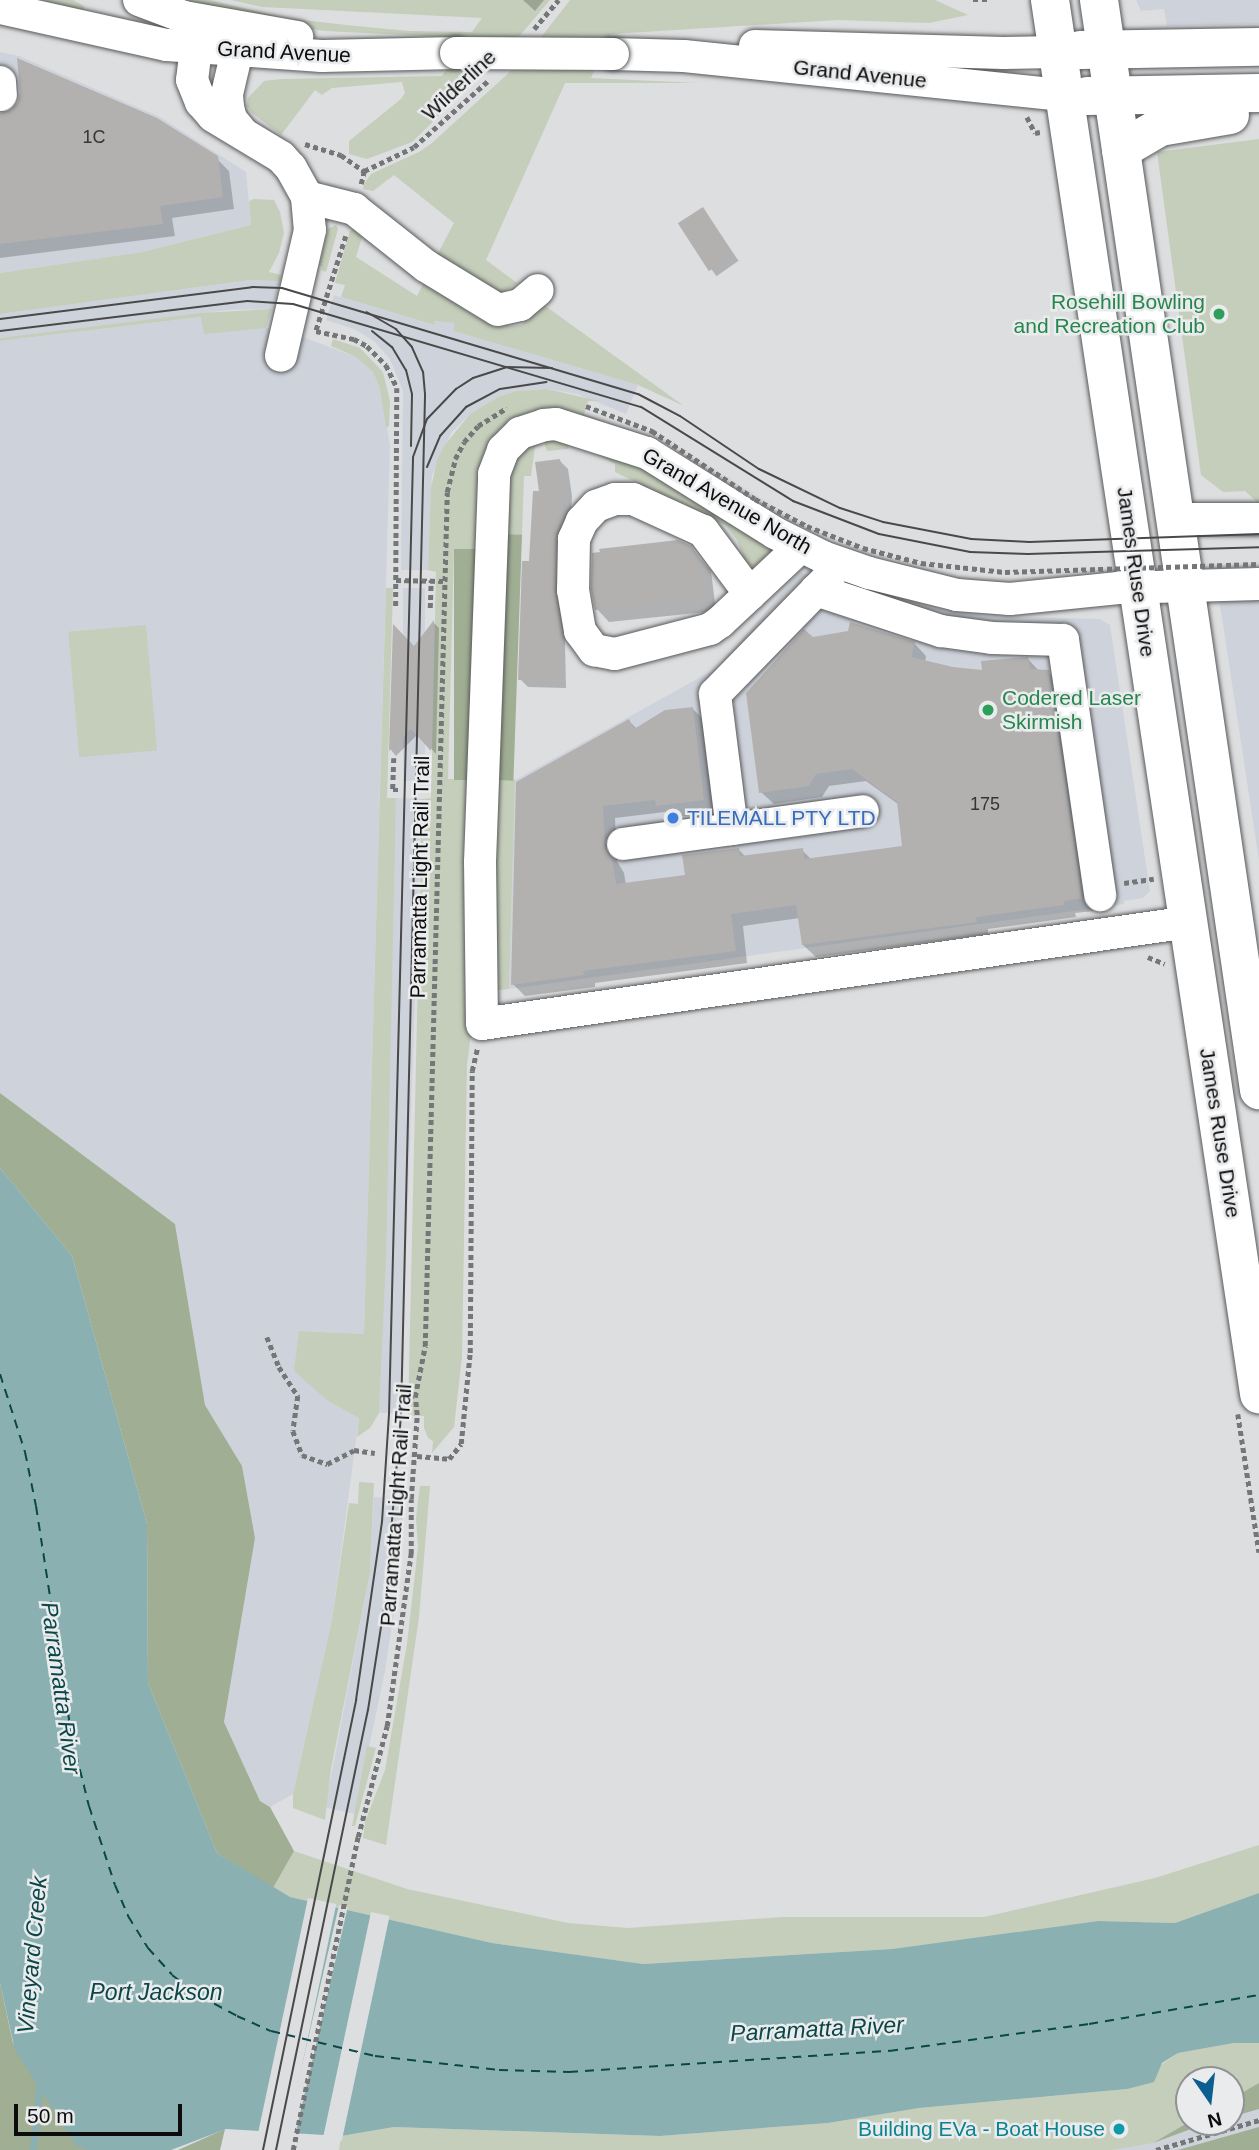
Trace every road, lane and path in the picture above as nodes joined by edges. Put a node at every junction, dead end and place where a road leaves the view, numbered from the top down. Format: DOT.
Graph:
graph roads {
  1 [pos="139,0"];
  2 [pos="558,0"];
  3 [pos="973,0"];
  4 [pos="987,0"];
  5 [pos="1050,0"];
  6 [pos="1099,0"];
  7 [pos="17,7"];
  8 [pos="220,25"];
  9 [pos="0,33"];
  10 [pos="528,36"];
  11 [pos="1259,47"];
  12 [pos="196,48"];
  13 [pos="1107,49"];
  14 [pos="237,51"];
  15 [pos="1057,52"];
  16 [pos="456,53"];
  17 [pos="656,54"];
  18 [pos="495,73"];
  19 [pos="1259,93"];
  20 [pos="1063,95"];
  21 [pos="1113,97"];
  22 [pos="1259,112"];
  23 [pos="243,134"];
  24 [pos="300,142"];
  25 [pos="1121,150"];
  26 [pos="307,197"];
  27 [pos="348,228"];
  28 [pos="538,290"];
  29 [pos="281,356"];
  30 [pos="576,403"];
  31 [pos="512,406"];
  32 [pos="1177,519"];
  33 [pos="1259,519"];
  34 [pos="800,547"];
  35 [pos="841,564"];
  36 [pos="1259,564"];
  37 [pos="396,580"];
  38 [pos="431,580"];
  39 [pos="443,581"];
  40 [pos="1259,584"];
  41 [pos="1187,586"];
  42 [pos="1138,587"];
  43 [pos="816,590"];
  44 [pos="750,594"];
  45 [pos="396,607"];
  46 [pos="430,608"];
  47 [pos="394,758"];
  48 [pos="427,758"];
  49 [pos="399,790"];
  50 [pos="438,791"];
  51 [pos="863,811"];
  52 [pos="732,829"];
  53 [pos="623,844"];
  54 [pos="1154,876"];
  55 [pos="1156,886"];
  56 [pos="1100,895"];
  57 [pos="1189,922"];
  58 [pos="1250,963"];
  59 [pos="1199,996"];
  60 [pos="495,1022"];
  61 [pos="1255,1025"];
  62 [pos="1259,1090"];
  63 [pos="267,1337"];
  64 [pos="1259,1394"];
  65 [pos="375,1453"];
  66 [pos="417,1456"];
  67 [pos="1259,2120"];
  68 [pos="293,2150"];
  69 [pos="1156,2150"];
  1 -- 8 [label="street, Grand Avenue"];
  2 -- 10 [label="path"];
  3 -- 4 [label="path"];
  5 -- 15 [label="main road, James Ruse Drive"];
  6 -- 13 [label="main road"];
  7 -- 9 [label="street"];
  7 -- 12 [label="street, Grand Avenue"];
  8 -- 12 [label="street, Grand Avenue"];
  8 -- 14 [label="street"];
  8 -- 16 [label="street, Grand Avenue"];
  11 -- 13 [label="main road"];
  12 -- 14 [label="street, Grand Avenue"];
  12 -- 23 [label="street"];
  13 -- 15 [label="main road"];
  13 -- 21 [label="main road"];
  14 -- 16 [label="street, Grand Avenue"];
  14 -- 23 [label="street"];
  15 -- 17 [label="street, Grand Avenue"];
  15 -- 20 [label="main road, James Ruse Drive"];
  16 -- 17 [label="street, Grand Avenue, bridge"];
  17 -- 20 [label="street, Grand Avenue"];
  18 -- 24 [label="path, Wilderline"];
  19 -- 21 [label="main road"];
  20 -- 21 [label="main road"];
  20 -- 42 [label="main road, James Ruse Drive"];
  21 -- 25 [label="main road"];
  22 -- 25 [label="main road"];
  23 -- 26 [label="street"];
  25 -- 32 [label="main road"];
  26 -- 28 [label="street"];
  26 -- 29 [label="street"];
  27 -- 37 [label="path"];
  30 -- 36 [label="path, bridge"];
  31 -- 39 [label="path, Parramatta Light Rail Trail"];
  32 -- 33 [label="street"];
  32 -- 41 [label="main road"];
  34 -- 35 [label="street, Grand Avenue North"];
  34 -- 44 [label="street"];
  34 -- 60 [label="street, Grand Avenue North"];
  35 -- 42 [label="street, Grand Avenue North"];
  35 -- 43 [label="street"];
  37 -- 38 [label="path"];
  37 -- 45 [label="path"];
  38 -- 39 [label="path"];
  38 -- 46 [label="path"];
  39 -- 50 [label="path, Parramatta Light Rail Trail"];
  40 -- 41 [label="street, Grand Avenue North"];
  41 -- 42 [label="street, Grand Avenue North"];
  41 -- 58 [label="main road"];
  42 -- 57 [label="main road, James Ruse Drive"];
  43 -- 52 [label="street"];
  43 -- 56 [label="street"];
  44 -- 44 [label="street"];
  47 -- 49 [label="path"];
  48 -- 50 [label="path"];
  50 -- 68 [label="path, Parramatta Light Rail Trail, bridge"];
  51 -- 52 [label="street"];
  52 -- 53 [label="street"];
  54 -- 55 [label="path"];
  57 -- 59 [label="main road, James Ruse Drive"];
  57 -- 60 [label="street"];
  58 -- 59 [label="main road"];
  58 -- 61 [label="main road"];
  59 -- 64 [label="main road, James Ruse Drive"];
  60 -- 66 [label="path"];
  61 -- 62 [label="main road"];
  63 -- 65 [label="path"];
  67 -- 69 [label="path"];
}
